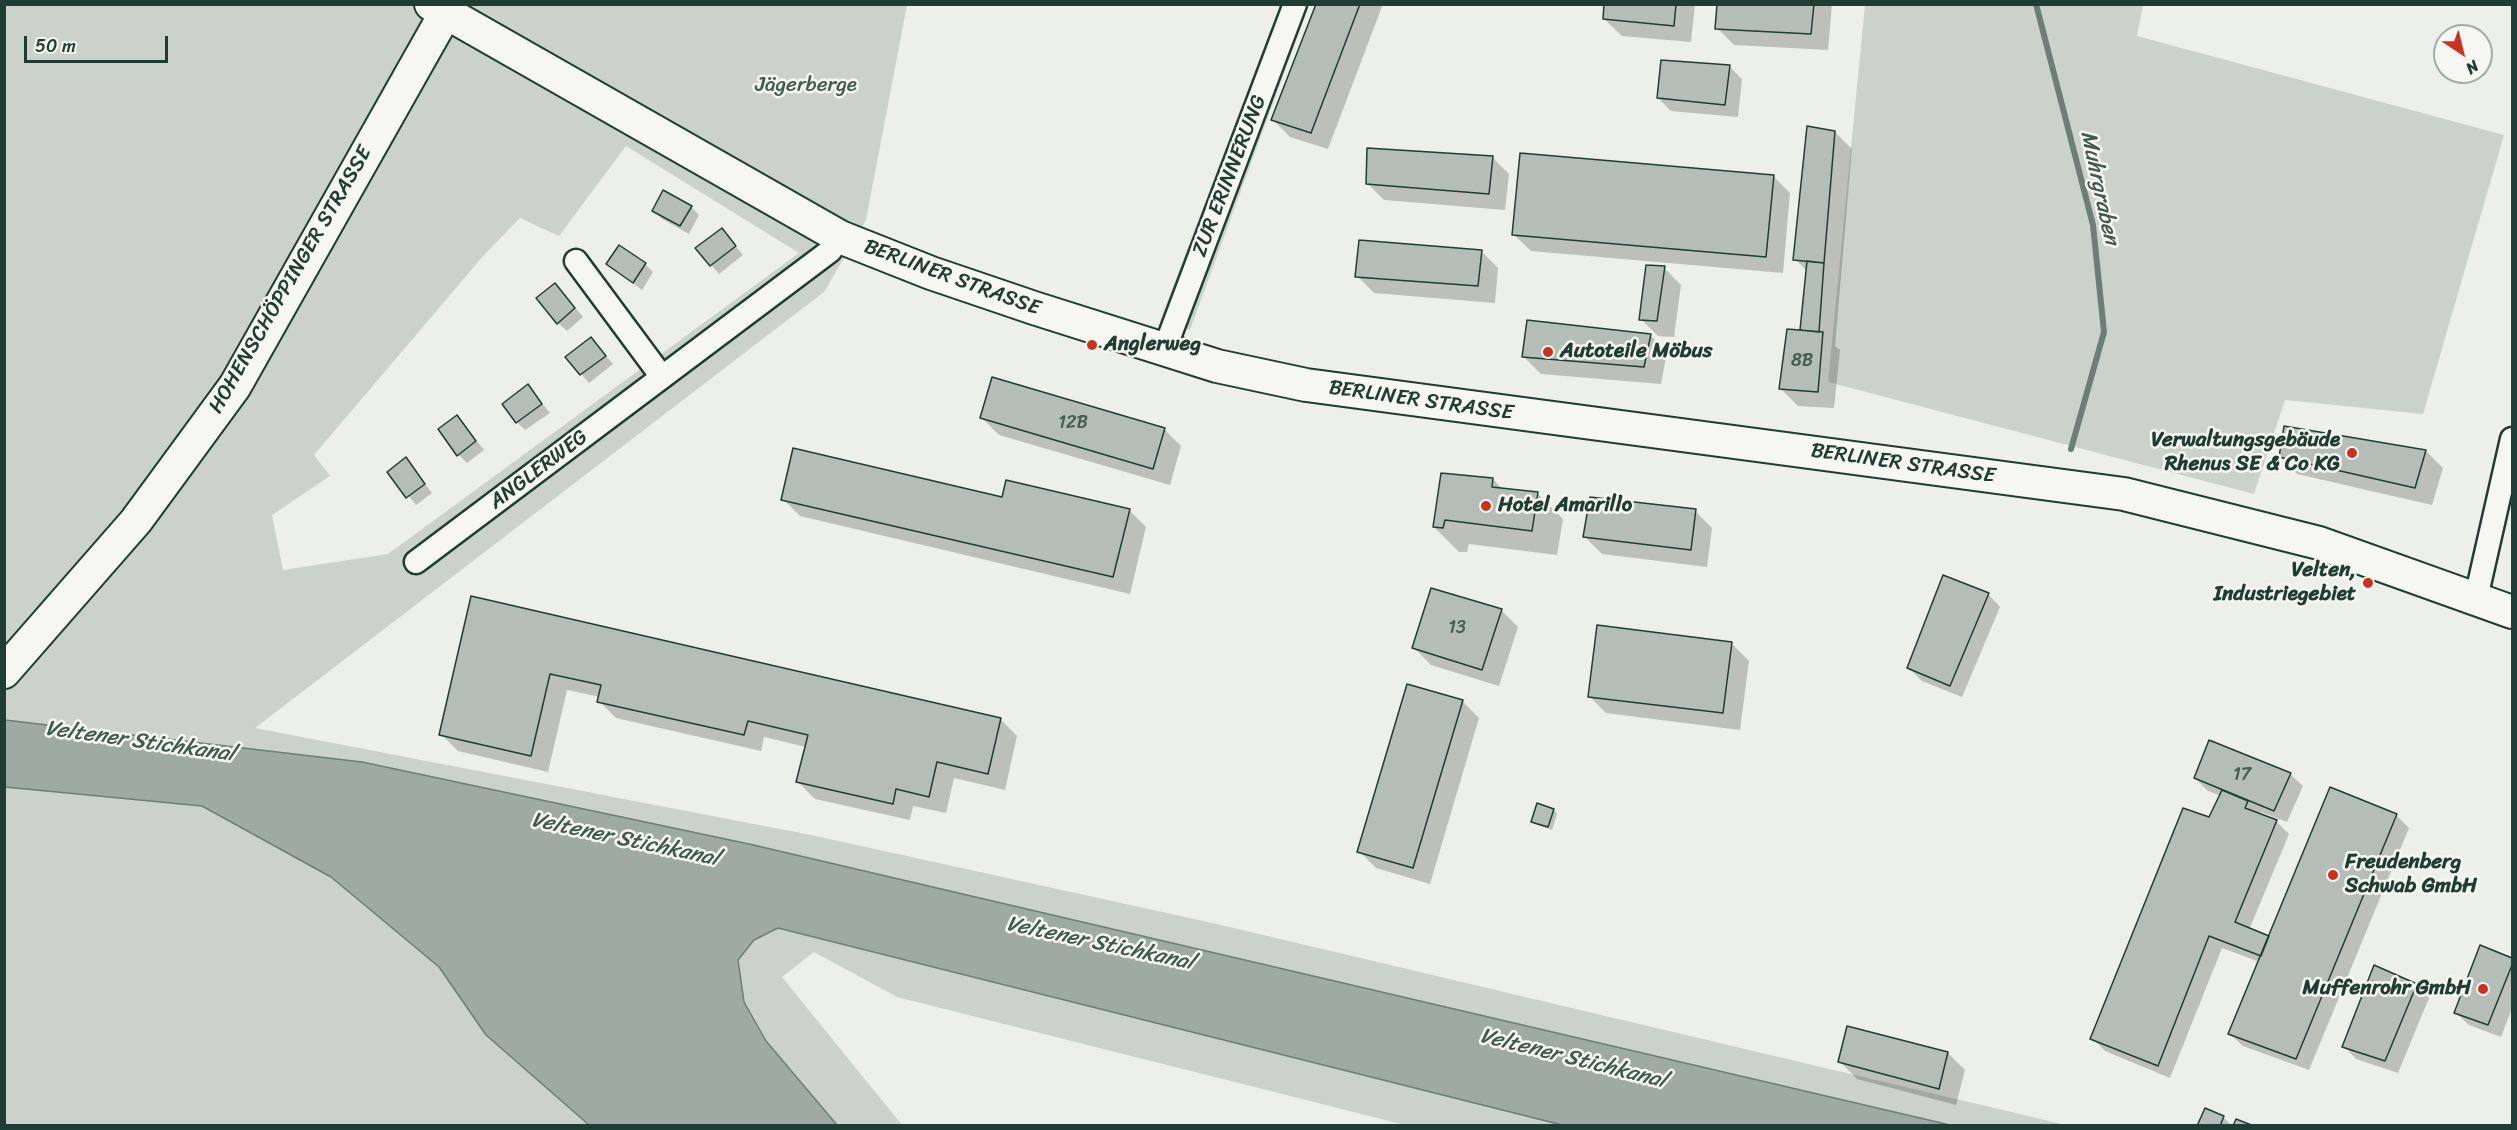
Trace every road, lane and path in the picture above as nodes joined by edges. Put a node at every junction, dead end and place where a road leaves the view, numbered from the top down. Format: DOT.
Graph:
graph roads {
  1 [pos="1295,4"];
  2 [pos="438,9"];
  3 [pos="840,237"];
  4 [pos="576,261"];
  5 [pos="1165,348"];
  6 [pos="662,377"];
  7 [pos="2512,439"];
  8 [pos="416,562"];
  9 [pos="2476,598"];
  10 [pos="2512,612"];
  11 [pos="7,670"];
  1 -- 5 [label="street, ZUR ERINNERUNG"];
  2 -- 3 [label="main road, BERLINER STRASSE"];
  2 -- 11 [label="main road, HOHENSCHÖPPINGER STRASSE"];
  3 -- 5 [label="main road, BERLINER STRASSE"];
  3 -- 6 [label="street, ANGLERWEG"];
  4 -- 6 [label="street"];
  5 -- 9 [label="main road, BERLINER STRASSE"];
  6 -- 8 [label="street, ANGLERWEG"];
  7 -- 9 [label="street"];
  9 -- 10 [label="main road, BERLINER STRASSE"];
}
